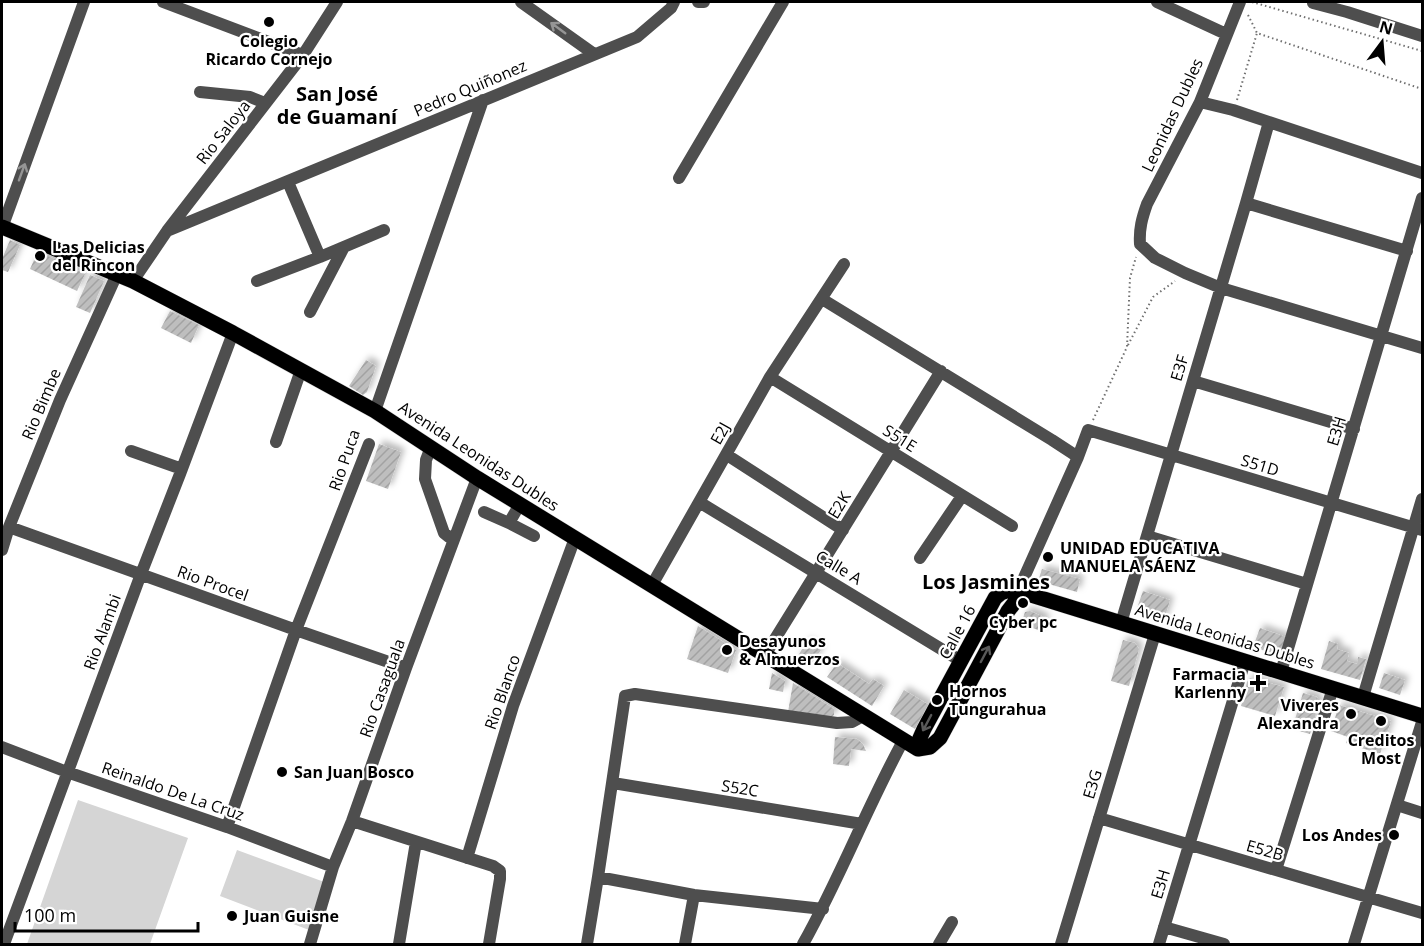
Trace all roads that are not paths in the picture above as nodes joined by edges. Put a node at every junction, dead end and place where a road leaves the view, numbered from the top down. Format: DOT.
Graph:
graph roads {
  1 [pos="84,2"];
  2 [pos="163,2"];
  3 [pos="337,2"];
  4 [pos="521,2"];
  5 [pos="674,2"];
  6 [pos="698,2"];
  7 [pos="704,2"];
  8 [pos="783,2"];
  9 [pos="1157,2"];
  10 [pos="1313,3"];
  11 [pos="1244,7"];
  12 [pos="1349,7"];
  13 [pos="1226,34"];
  14 [pos="1422,36"];
  15 [pos="594,54"];
  16 [pos="303,55"];
  17 [pos="200,92"];
  18 [pos="483,100"];
  19 [pos="1200,102"];
  20 [pos="266,103"];
  21 [pos="1269,122"];
  22 [pos="1422,173"];
  23 [pos="679,178"];
  24 [pos="288,182"];
  25 [pos="1422,198"];
  26 [pos="1246,203"];
  27 [pos="2,227"];
  28 [pos="384,230"];
  29 [pos="167,231"];
  30 [pos="344,247"];
  31 [pos="1407,251"];
  32 [pos="320,257"];
  33 [pos="844,264"];
  34 [pos="117,274"];
  35 [pos="133,281"];
  36 [pos="256,281"];
  37 [pos="1221,288"];
  38 [pos="822,299"];
  39 [pos="310,312"];
  40 [pos="232,333"];
  41 [pos="1381,336"];
  42 [pos="1422,348"];
  43 [pos="301,370"];
  44 [pos="940,371"];
  45 [pos="771,377"];
  46 [pos="1193,381"];
  47 [pos="375,411"];
  48 [pos="1354,429"];
  49 [pos="276,442"];
  50 [pos="369,444"];
  51 [pos="431,447"];
  52 [pos="130,451"];
  53 [pos="891,452"];
  54 [pos="727,454"];
  55 [pos="1171,455"];
  56 [pos="1078,457"];
  57 [pos="182,469"];
  58 [pos="477,478"];
  59 [pos="962,495"];
  60 [pos="1422,499"];
  61 [pos="699,502"];
  62 [pos="1332,503"];
  63 [pos="520,504"];
  64 [pos="484,512"];
  65 [pos="509,523"];
  66 [pos="1012,526"];
  67 [pos="9,527"];
  68 [pos="1418,529"];
  69 [pos="843,530"];
  70 [pos="534,536"];
  71 [pos="1147,536"];
  72 [pos="454,537"];
  73 [pos="575,538"];
  74 [pos="2,550"];
  75 [pos="920,558"];
  76 [pos="815,572"];
  77 [pos="141,574"];
  78 [pos="1307,584"];
  79 [pos="652,585"];
  80 [pos="1018,591"];
  81 [pos="1121,623"];
  82 [pos="296,630"];
  83 [pos="1155,634"];
  84 [pos="765,655"];
  85 [pos="961,661"];
  86 [pos="1245,661"];
  87 [pos="406,668"];
  88 [pos="1281,672"];
  89 [pos="1333,688"];
  90 [pos="1363,697"];
  91 [pos="863,716"];
  92 [pos="1422,716"];
  93 [pos="1422,722"];
  94 [pos="903,741"];
  95 [pos="2,747"];
  96 [pos="918,749"];
  97 [pos="67,772"];
  98 [pos="613,783"];
  99 [pos="1397,805"];
  100 [pos="1422,813"];
  101 [pos="1099,818"];
  102 [pos="352,822"];
  103 [pos="862,824"];
  104 [pos="227,827"];
  105 [pos="416,842"];
  106 [pos="1190,844"];
  107 [pos="467,858"];
  108 [pos="333,867"];
  109 [pos="1276,870"];
  110 [pos="598,877"];
  111 [pos="694,895"];
  112 [pos="1368,897"];
  113 [pos="823,909"];
  114 [pos="1422,913"];
  115 [pos="952,922"];
  116 [pos="1164,927"];
  117 [pos="4,945"];
  118 [pos="310,945"];
  119 [pos="399,945"];
  120 [pos="489,945"];
  121 [pos="587,945"];
  122 [pos="685,945"];
  123 [pos="803,945"];
  124 [pos="939,945"];
  125 [pos="1061,945"];
  126 [pos="1159,945"];
  127 [pos="1224,945"];
  128 [pos="1353,945"];
  27 -- 1 [label="street, one-way"];
  2 -- 16 [label="street"];
  3 -- 16 [label="street, Rio Saloya"];
  15 -- 4 [label="street, one-way"];
  5 -- 15 [label="street, Pedro Quiñonez"];
  6 -- 7 [label="street"];
  8 -- 23 [label="street"];
  9 -- 13 [label="street"];
  10 -- 12 [label="street"];
  11 -- 13 [label="street, Leonidas Dubles"];
  12 -- 14 [label="street"];
  13 -- 19 [label="street, Leonidas Dubles"];
  15 -- 18 [label="street, Pedro Quiñonez"];
  16 -- 20 [label="street, Rio Saloya"];
  17 -- 20 [label="street"];
  18 -- 24 [label="street, Pedro Quiñonez"];
  18 -- 47 [label="street"];
  19 -- 21 [label="street"];
  19 -- 37 [label="street, Leonidas Dubles"];
  20 -- 29 [label="street, Rio Saloya"];
  21 -- 22 [label="street"];
  21 -- 26 [label="street, E3F"];
  24 -- 29 [label="street, Pedro Quiñonez"];
  24 -- 32 [label="street"];
  25 -- 31 [label="street, E3H"];
  26 -- 31 [label="street"];
  26 -- 37 [label="street, E3F"];
  27 -- 34 [label="main road, Avenida Leonidas Dubles"];
  28 -- 30 [label="street"];
  29 -- 35 [label="street, Rio Saloya"];
  30 -- 32 [label="street"];
  30 -- 39 [label="street"];
  31 -- 41 [label="street, E3H"];
  32 -- 36 [label="street"];
  33 -- 38 [label="street, E2J"];
  34 -- 35 [label="main road, Avenida Leonidas Dubles"];
  34 -- 67 [label="street, Rio Bimbe"];
  35 -- 40 [label="main road, Avenida Leonidas Dubles"];
  37 -- 41 [label="street"];
  37 -- 46 [label="street, E3F"];
  38 -- 44 [label="street"];
  38 -- 45 [label="street, E2J"];
  40 -- 43 [label="main road, Avenida Leonidas Dubles"];
  40 -- 57 [label="street, Rio Alambi"];
  41 -- 42 [label="street"];
  41 -- 48 [label="street, E3H"];
  43 -- 47 [label="main road, Avenida Leonidas Dubles"];
  43 -- 49 [label="street"];
  44 -- 53 [label="street, E2K"];
  44 -- 56 [label="street"];
  45 -- 53 [label="street, S51E"];
  45 -- 54 [label="street, E2J"];
  46 -- 48 [label="street"];
  46 -- 55 [label="street, E3F"];
  47 -- 51 [label="main road, Avenida Leonidas Dubles"];
  48 -- 62 [label="street, E3H"];
  50 -- 82 [label="street, Rio Puca"];
  51 -- 58 [label="main road, Avenida Leonidas Dubles"];
  51 -- 72 [label="street"];
  52 -- 57 [label="street"];
  53 -- 59 [label="street, S51E"];
  53 -- 69 [label="street, E2K"];
  54 -- 61 [label="street, E2J"];
  54 -- 69 [label="street"];
  55 -- 56 [label="street, S51D"];
  55 -- 62 [label="street, S51D"];
  55 -- 71 [label="street, E3F"];
  56 -- 80 [label="street"];
  57 -- 77 [label="street, Rio Alambi"];
  58 -- 63 [label="main road, Avenida Leonidas Dubles"];
  58 -- 72 [label="street, Rio Casaguala"];
  59 -- 66 [label="street, S51E"];
  59 -- 75 [label="street"];
  60 -- 68 [label="street"];
  61 -- 76 [label="street, Calle A"];
  61 -- 79 [label="street, E2J"];
  62 -- 68 [label="street, S51D"];
  62 -- 78 [label="street, E3H"];
  63 -- 65 [label="street"];
  63 -- 73 [label="main road, Avenida Leonidas Dubles"];
  64 -- 65 [label="street"];
  65 -- 70 [label="street"];
  67 -- 74 [label="street, Rio Bimbe"];
  67 -- 77 [label="street, Rio Procel"];
  68 -- 90 [label="street"];
  69 -- 76 [label="street, E2K"];
  71 -- 78 [label="street"];
  71 -- 81 [label="street, E3F"];
  72 -- 87 [label="street, Rio Casaguala"];
  73 -- 79 [label="main road, Avenida Leonidas Dubles"];
  73 -- 107 [label="street, Rio Blanco"];
  76 -- 84 [label="street, E2K"];
  76 -- 85 [label="street, Calle A"];
  77 -- 82 [label="street, Rio Procel"];
  77 -- 97 [label="street, Rio Alambi"];
  78 -- 88 [label="street, E3H"];
  79 -- 84 [label="main road, Avenida Leonidas Dubles"];
  80 -- 81 [label="main road, Avenida Leonidas Dubles"];
  80 -- 85 [label="main road, Calle 16"];
  96 -- 80 [label="main road, one-way"];
  81 -- 83 [label="main road, Avenida Leonidas Dubles"];
  82 -- 87 [label="street, Rio Procel"];
  82 -- 104 [label="street, Rio Puca"];
  83 -- 86 [label="main road, Avenida Leonidas Dubles"];
  83 -- 101 [label="street, E3G"];
  84 -- 91 [label="main road, Avenida Leonidas Dubles"];
  85 -- 96 [label="main road, Calle 16, one-way"];
  86 -- 88 [label="main road, Avenida Leonidas Dubles"];
  86 -- 106 [label="street, E3H"];
  87 -- 102 [label="street, Rio Casaguala"];
  88 -- 89 [label="main road, Avenida Leonidas Dubles"];
  89 -- 90 [label="main road, Avenida Leonidas Dubles"];
  89 -- 109 [label="street"];
  90 -- 92 [label="main road, Avenida Leonidas Dubles"];
  91 -- 94 [label="main road, Avenida Leonidas Dubles"];
  91 -- 98 [label="street"];
  93 -- 99 [label="street"];
  94 -- 96 [label="main road, Avenida Leonidas Dubles"];
  94 -- 103 [label="street"];
  95 -- 97 [label="street, Reinaldo De La Cruz"];
  97 -- 104 [label="street, Reinaldo De La Cruz"];
  97 -- 117 [label="street, Rio Alambi"];
  98 -- 103 [label="street, S52C"];
  98 -- 110 [label="street"];
  99 -- 100 [label="street"];
  99 -- 112 [label="street"];
  101 -- 106 [label="street, E52B"];
  101 -- 125 [label="street, E3G"];
  102 -- 105 [label="street"];
  102 -- 108 [label="street, Rio Casaguala"];
  103 -- 113 [label="street"];
  104 -- 108 [label="street, Reinaldo De La Cruz"];
  105 -- 107 [label="street"];
  105 -- 119 [label="street"];
  106 -- 109 [label="street, E52B"];
  106 -- 116 [label="street, E3H"];
  107 -- 120 [label="street"];
  108 -- 118 [label="street, Rio Casaguala"];
  109 -- 112 [label="street, E52B"];
  110 -- 111 [label="street"];
  110 -- 121 [label="street"];
  111 -- 113 [label="street"];
  111 -- 122 [label="street"];
  112 -- 114 [label="street, E52B"];
  112 -- 128 [label="street"];
  113 -- 123 [label="street"];
  115 -- 124 [label="street"];
  116 -- 126 [label="street, E3H"];
  116 -- 127 [label="street"];
}
